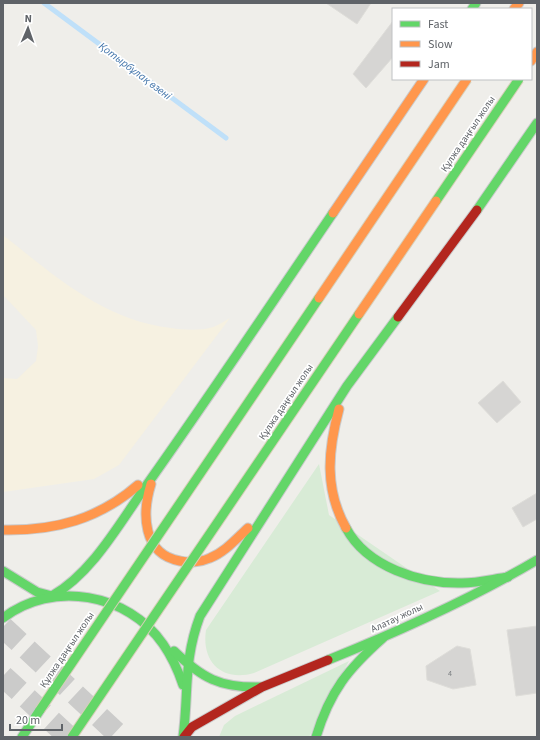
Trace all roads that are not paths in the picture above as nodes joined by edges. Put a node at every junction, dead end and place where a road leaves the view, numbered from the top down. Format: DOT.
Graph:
graph roads {
  1 [pos="423,80"];
  2 [pos="466,80"];
  3 [pos="518,80"];
  4 [pos="537,123"];
  5 [pos="347,386"];
  6 [pos="166,458"];
  7 [pos="156,472"];
  8 [pos="277,495"];
  9 [pos="3,530"];
  10 [pos="537,560"];
  11 [pos="3,571"];
  12 [pos="508,577"];
  13 [pos="52,596"];
  14 [pos="3,618"];
  15 [pos="160,637"];
  16 [pos="383,638"];
  17 [pos="187,663"];
  18 [pos="262,687"];
  19 [pos="186,704"];
  20 [pos="22,737"];
  21 [pos="72,737"];
  22 [pos="183,737"];
  23 [pos="316,737"];
  1 -- 6 [label="main road"];
  2 -- 20 [label="main road, Құлжа даңғыл жолы, bridge"];
  3 -- 21 [label="main road, Құлжа даңғыл жолы, bridge"];
  4 -- 5 [label="main road"];
  5 -- 8 [label="main road"];
  5 -- 12 [label="main road"];
  6 -- 7 [label="main road"];
  6 -- 9 [label="main road"];
  7 -- 8 [label="main road"];
  7 -- 13 [label="main road"];
  8 -- 17 [label="main road"];
  10 -- 12 [label="main road, Алатау жолы"];
  11 -- 13 [label="main road"];
  12 -- 16 [label="main road, Алатау жолы"];
  13 -- 14 [label="main road"];
  13 -- 15 [label="main road"];
  15 -- 17 [label="main road"];
  15 -- 19 [label="main road"];
  16 -- 18 [label="main road, Алатау жолы"];
  16 -- 23 [label="main road"];
  17 -- 18 [label="main road"];
  17 -- 19 [label="main road"];
  18 -- 22 [label="main road"];
  19 -- 22 [label="main road"];
}
